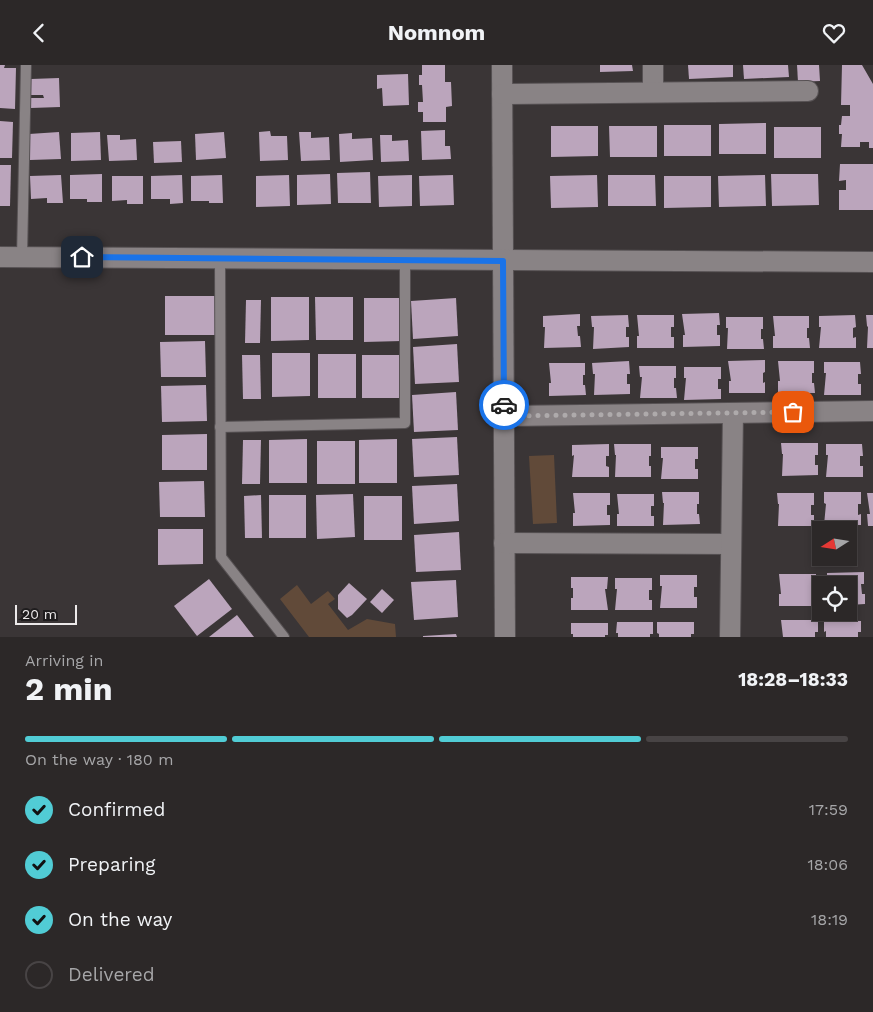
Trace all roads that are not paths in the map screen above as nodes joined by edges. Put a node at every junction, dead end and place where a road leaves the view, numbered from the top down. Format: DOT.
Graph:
graph roads {
  1 [pos="26,65"];
  2 [pos="502,65"];
  3 [pos="653,65"];
  4 [pos="808,91"];
  5 [pos="653,93"];
  6 [pos="502,94"];
  7 [pos="0,257"];
  8 [pos="22,257"];
  9 [pos="220,259"];
  10 [pos="405,260"];
  11 [pos="503,261"];
  12 [pos="873,262"];
  13 [pos="873,411"];
  14 [pos="733,413"];
  15 [pos="504,416"];
  16 [pos="220,427"];
  17 [pos="504,543"];
  18 [pos="731,544"];
  19 [pos="284,637"];
  20 [pos="505,637"];
  21 [pos="730,637"];
  1 -- 8 [label="lane"];
  2 -- 6 [label="street"];
  3 -- 5 [label="street"];
  4 -- 5 [label="street"];
  5 -- 6 [label="street"];
  6 -- 11 [label="street"];
  7 -- 8 [label="street"];
  8 -- 9 [label="street"];
  9 -- 10 [label="street"];
  9 -- 16 [label="lane"];
  10 -- 11 [label="street"];
  10 -- 16 [label="lane"];
  11 -- 12 [label="street"];
  11 -- 15 [label="street"];
  13 -- 14 [label="street"];
  14 -- 15 [label="street"];
  14 -- 18 [label="street"];
  15 -- 17 [label="street"];
  16 -- 19 [label="lane"];
  17 -- 18 [label="street"];
  17 -- 20 [label="street"];
  18 -- 21 [label="street"];
}
